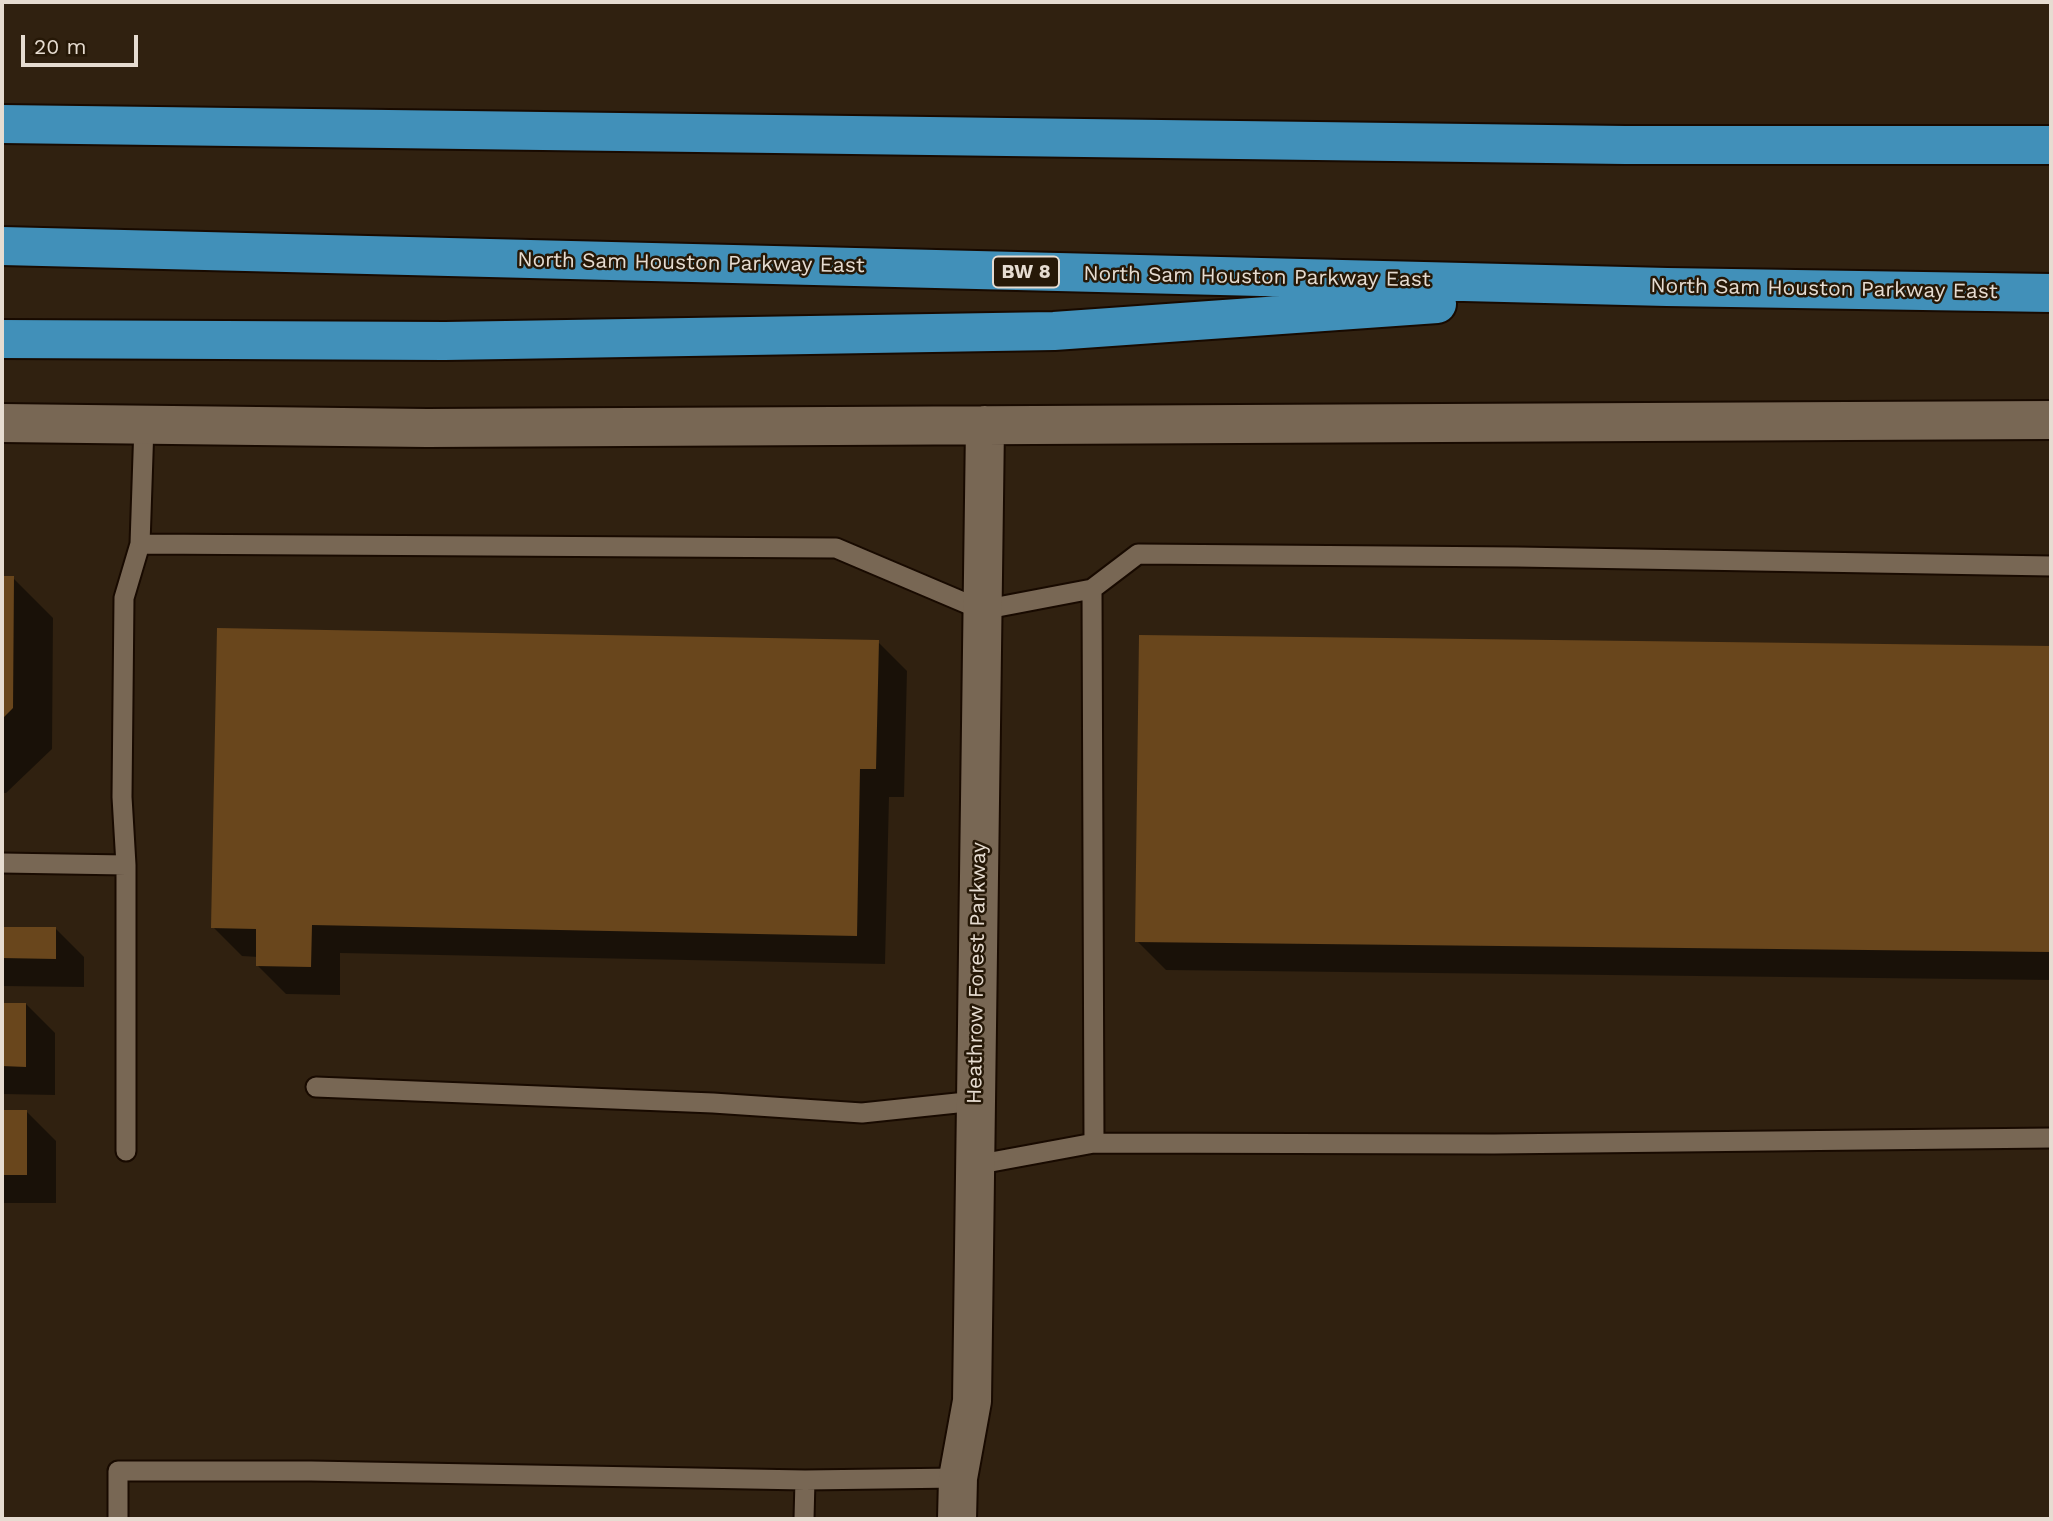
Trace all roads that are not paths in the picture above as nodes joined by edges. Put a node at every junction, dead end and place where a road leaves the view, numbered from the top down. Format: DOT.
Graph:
graph roads {
  1 [pos="2,124"];
  2 [pos="2051,145"];
  3 [pos="2,246"];
  4 [pos="1667,287"];
  5 [pos="2051,293"];
  6 [pos="2,339"];
  7 [pos="2051,420"];
  8 [pos="2,424"];
  9 [pos="144,425"];
  10 [pos="985,425"];
  11 [pos="140,544"];
  12 [pos="2051,566"];
  13 [pos="1091,589"];
  14 [pos="982,610"];
  15 [pos="2,863"];
  16 [pos="126,865"];
  17 [pos="316,1087"];
  18 [pos="976,1101"];
  19 [pos="2051,1138"];
  20 [pos="1094,1143"];
  21 [pos="126,1151"];
  22 [pos="975,1165"];
  23 [pos="958,1478"];
  24 [pos="805,1480"];
  25 [pos="118,1519"];
  26 [pos="804,1519"];
  27 [pos="957,1519"];
  1 -- 2 [label="highway"];
  3 -- 4 [label="highway, North Sam Houston Parkway East / BW 8"];
  4 -- 5 [label="highway, North Sam Houston Parkway East / BW 8"];
  4 -- 6 [label="highway"];
  7 -- 10 [label="main road"];
  8 -- 9 [label="main road"];
  9 -- 10 [label="main road"];
  9 -- 11 [label="lane"];
  10 -- 14 [label="main road, Heathrow Forest Parkway"];
  11 -- 14 [label="lane"];
  11 -- 16 [label="lane"];
  12 -- 13 [label="lane"];
  13 -- 14 [label="lane"];
  13 -- 20 [label="lane"];
  14 -- 18 [label="main road, Heathrow Forest Parkway"];
  15 -- 16 [label="lane"];
  16 -- 21 [label="lane"];
  17 -- 18 [label="lane"];
  18 -- 22 [label="main road, Heathrow Forest Parkway"];
  19 -- 20 [label="lane"];
  20 -- 22 [label="lane"];
  22 -- 23 [label="main road, Heathrow Forest Parkway"];
  23 -- 24 [label="lane"];
  23 -- 27 [label="main road, Heathrow Forest Parkway"];
  24 -- 25 [label="lane"];
  24 -- 26 [label="lane"];
}
